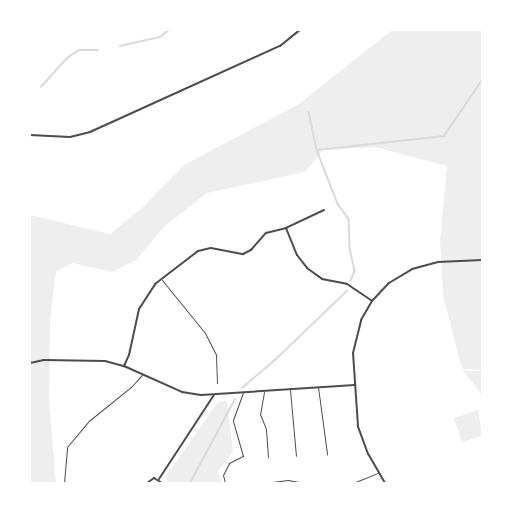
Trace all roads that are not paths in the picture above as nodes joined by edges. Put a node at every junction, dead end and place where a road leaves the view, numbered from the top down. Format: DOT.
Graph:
graph roads {
  1 [pos="300,30"];
  2 [pos="30,135"];
  3 [pos="324,210"];
  4 [pos="286,228"];
  5 [pos="482,260"];
  6 [pos="161,278"];
  7 [pos="372,301"];
  8 [pos="30,363"];
  9 [pos="124,366"];
  10 [pos="142,374"];
  11 [pos="217,383"];
  12 [pos="355,385"];
  13 [pos="318,387"];
  14 [pos="290,389"];
  15 [pos="264,391"];
  16 [pos="243,393"];
  17 [pos="214,395"];
  18 [pos="328,454"];
  19 [pos="296,456"];
  20 [pos="268,457"];
  21 [pos="378,473"];
  22 [pos="159,479"];
  23 [pos="64,483"];
  24 [pos="147,483"];
  25 [pos="162,483"];
  26 [pos="225,483"];
  27 [pos="264,483"];
  28 [pos="302,483"];
  29 [pos="353,483"];
  30 [pos="385,483"];
  1 -- 2 [label="street"];
  3 -- 4 [label="street"];
  4 -- 6 [label="street"];
  4 -- 7 [label="street"];
  5 -- 7 [label="street"];
  6 -- 9 [label="street"];
  6 -- 11 [label="lane"];
  7 -- 12 [label="street"];
  8 -- 9 [label="street"];
  9 -- 10 [label="street"];
  10 -- 17 [label="street"];
  10 -- 23 [label="lane"];
  12 -- 13 [label="street"];
  12 -- 21 [label="street"];
  13 -- 14 [label="street"];
  13 -- 18 [label="lane"];
  14 -- 15 [label="street"];
  14 -- 19 [label="lane"];
  15 -- 16 [label="street"];
  15 -- 20 [label="lane"];
  16 -- 17 [label="street"];
  16 -- 26 [label="lane"];
  17 -- 22 [label="street"];
  21 -- 29 [label="lane"];
  21 -- 30 [label="street"];
  22 -- 24 [label="street"];
  22 -- 25 [label="street"];
  27 -- 28 [label="lane"];
}
